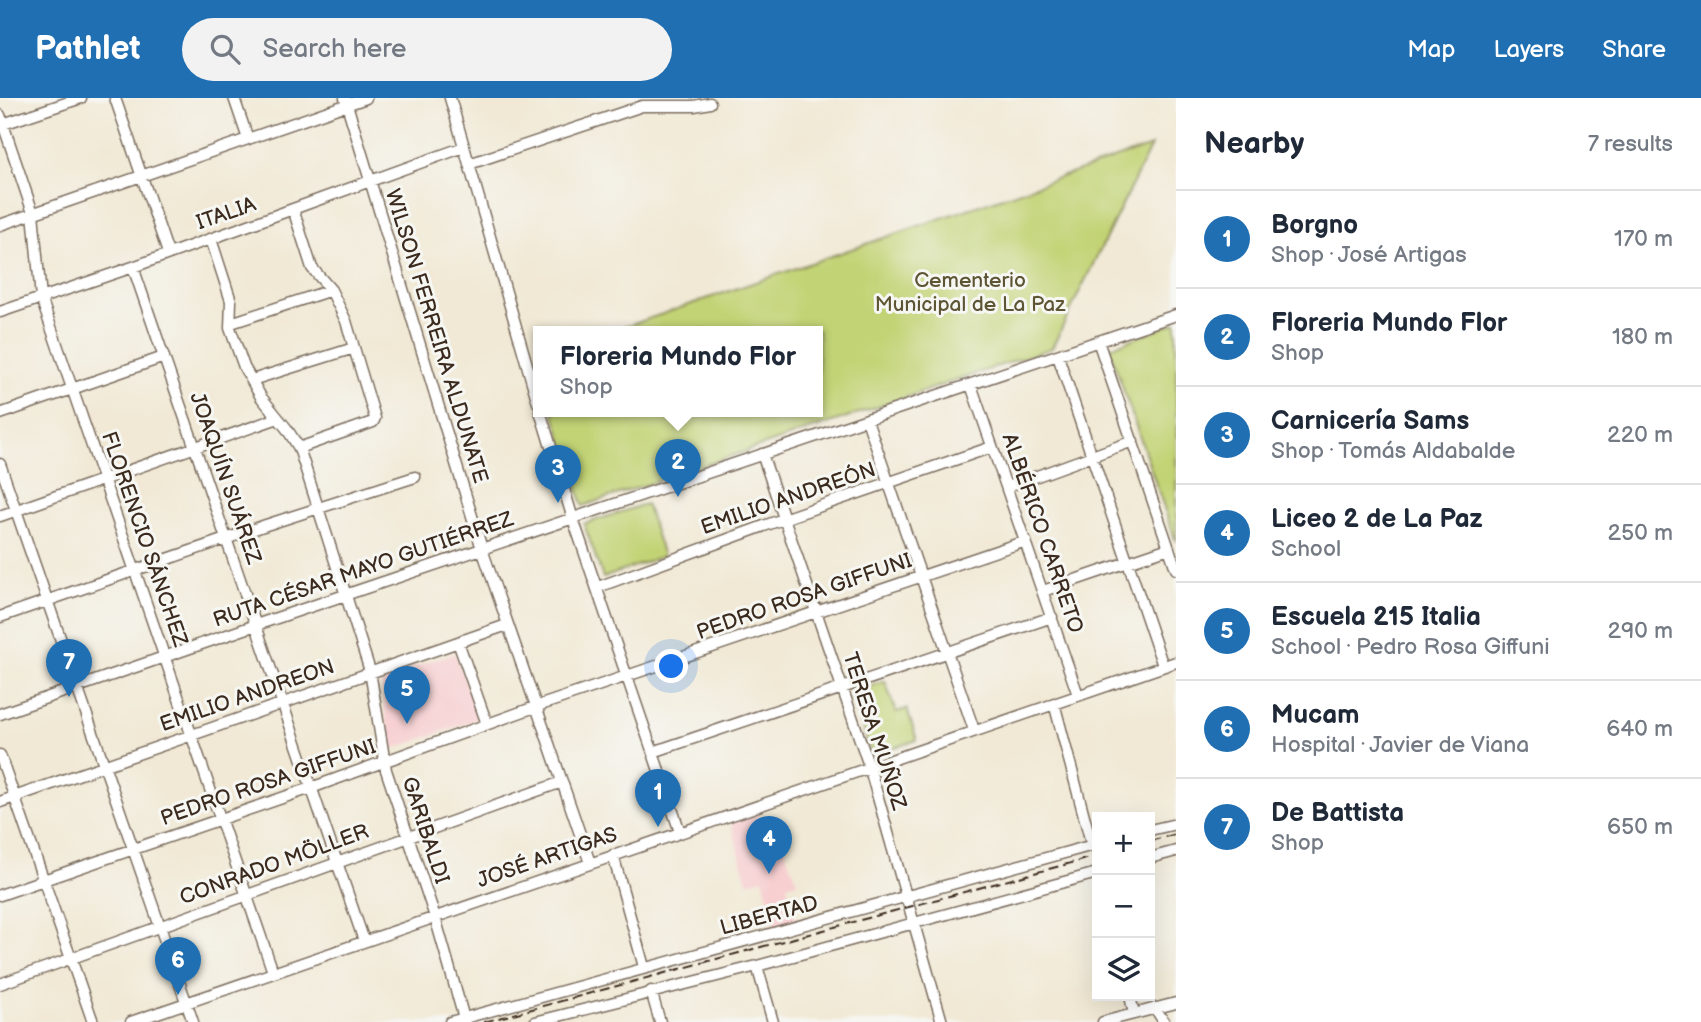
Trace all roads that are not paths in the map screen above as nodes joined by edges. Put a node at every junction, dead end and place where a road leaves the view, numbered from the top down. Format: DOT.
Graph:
graph roads {
  1 [pos="80,98"];
  2 [pos="115,98"];
  3 [pos="234,98"];
  4 [pos="366,98"];
  5 [pos="450,98"];
  6 [pos="346,101"];
  7 [pos="710,103"];
  8 [pos="1,122"];
  9 [pos="248,139"];
  10 [pos="464,147"];
  11 [pos="469,164"];
  12 [pos="142,176"];
  13 [pos="370,182"];
  14 [pos="293,209"];
  15 [pos="33,213"];
  16 [pos="0,225"];
  17 [pos="211,239"];
  18 [pos="168,253"];
  19 [pos="133,267"];
  20 [pos="331,290"];
  21 [pos="41,298"];
  22 [pos="0,312"];
  23 [pos="1176,315"];
  24 [pos="231,324"];
  25 [pos="1098,341"];
  26 [pos="354,348"];
  27 [pos="1058,356"];
  28 [pos="164,357"];
  29 [pos="252,380"];
  30 [pos="971,384"];
  31 [pos="533,386"];
  32 [pos="73,389"];
  33 [pos="0,414"];
  34 [pos="542,417"];
  35 [pos="278,418"];
  36 [pos="867,420"];
  37 [pos="1132,441"];
  38 [pos="195,447"];
  39 [pos="299,447"];
  40 [pos="992,447"];
  41 [pos="762,454"];
  42 [pos="1091,456"];
  43 [pos="0,464"];
  44 [pos="415,477"];
  45 [pos="104,479"];
  46 [pos="888,483"];
  47 [pos="1007,486"];
  48 [pos="318,508"];
  49 [pos="16,510"];
  50 [pos="0,516"];
  51 [pos="573,519"];
  52 [pos="783,519"];
  53 [pos="227,539"];
  54 [pos="1026,541"];
  55 [pos="1169,548"];
  56 [pos="482,549"];
  57 [pos="1127,561"];
  58 [pos="1176,569"];
  59 [pos="136,572"];
  60 [pos="920,577"];
  61 [pos="597,587"];
  62 [pos="1043,591"];
  63 [pos="346,595"];
  64 [pos="48,602"];
  65 [pos="815,612"];
  66 [pos="0,617"];
  67 [pos="1052,617"];
  68 [pos="257,625"];
  69 [pos="507,625"];
  70 [pos="458,642"];
  71 [pos="947,652"];
  72 [pos="166,656"];
  73 [pos="1176,662"];
  74 [pos="1163,666"];
  75 [pos="370,671"];
  76 [pos="627,676"];
  77 [pos="78,687"];
  78 [pos="842,688"];
  79 [pos="1078,695"];
  80 [pos="282,702"];
  81 [pos="1054,703"];
  82 [pos="535,707"];
  83 [pos="0,714"];
  84 [pos="487,724"];
  85 [pos="974,730"];
  86 [pos="192,734"];
  87 [pos="653,752"];
  88 [pos="0,755"];
  89 [pos="384,762"];
  90 [pos="105,765"];
  91 [pos="869,766"];
  92 [pos="562,782"];
  93 [pos="312,788"];
  94 [pos="15,797"];
  95 [pos="0,802"];
  96 [pos="221,818"];
  97 [pos="1176,824"];
  98 [pos="1155,829"];
  99 [pos="680,831"];
  100 [pos="408,837"];
  101 [pos="1092,838"];
  102 [pos="1092,846"];
  103 [pos="134,849"];
  104 [pos="1176,851"];
  105 [pos="613,855"];
  106 [pos="1155,857"];
  107 [pos="337,862"];
  108 [pos="590,863"];
  109 [pos="1092,874"];
  110 [pos="44,880"];
  111 [pos="246,894"];
  112 [pos="0,895"];
  113 [pos="907,898"];
  114 [pos="435,917"];
  115 [pos="914,923"];
  116 [pos="161,925"];
  117 [pos="364,941"];
  118 [pos="71,960"];
  119 [pos="757,966"];
  120 [pos="644,967"];
  121 [pos="273,972"];
  122 [pos="0,984"];
  123 [pos="652,991"];
  124 [pos="1131,1001"];
  125 [pos="186,1002"];
  126 [pos="1176,1003"];
  127 [pos="1155,1008"];
  128 [pos="1134,1014"];
  129 [pos="465,1020"];
  130 [pos="93,1022"];
  131 [pos="131,1022"];
  132 [pos="193,1022"];
  133 [pos="450,1022"];
  134 [pos="535,1022"];
  135 [pos="660,1022"];
  136 [pos="773,1022"];
  137 [pos="942,1022"];
  138 [pos="1103,1022"];
  139 [pos="1164,1022"];
  1 -- 8 [label="street"];
  2 -- 12 [label="street"];
  3 -- 9 [label="street"];
  4 -- 6 [label="street"];
  5 -- 10 [label="street"];
  6 -- 9 [label="street"];
  6 -- 13 [label="street, WILSON FERREIRA ALDUNATE"];
  7 -- 11 [label="street"];
  8 -- 15 [label="street, FLORENCIO SÁNCHEZ"];
  9 -- 12 [label="street"];
  10 -- 11 [label="street"];
  10 -- 13 [label="street, ITALIA"];
  11 -- 31 [label="street"];
  12 -- 15 [label="street"];
  12 -- 18 [label="street"];
  13 -- 14 [label="street, ITALIA"];
  13 -- 56 [label="street, WILSON FERREIRA ALDUNATE"];
  14 -- 17 [label="street, ITALIA"];
  14 -- 20 [label="street"];
  15 -- 16 [label="street"];
  15 -- 21 [label="street, FLORENCIO SÁNCHEZ"];
  17 -- 18 [label="street, ITALIA"];
  17 -- 24 [label="street, GARIBALDI"];
  18 -- 19 [label="street, ITALIA"];
  19 -- 21 [label="street, ITALIA"];
  19 -- 28 [label="street, JOAQUÍN SUÁREZ"];
  20 -- 24 [label="street"];
  20 -- 26 [label="street"];
  21 -- 22 [label="street, ITALIA"];
  21 -- 32 [label="street, FLORENCIO SÁNCHEZ"];
  23 -- 25 [label="street, RUTA CÉSAR MAYO GUTIÉRREZ"];
  24 -- 29 [label="street, GARIBALDI"];
  25 -- 27 [label="street, RUTA CÉSAR MAYO GUTIÉRREZ"];
  25 -- 37 [label="street"];
  26 -- 29 [label="street"];
  26 -- 39 [label="street"];
  27 -- 30 [label="street, RUTA CÉSAR MAYO GUTIÉRREZ"];
  27 -- 42 [label="street"];
  28 -- 32 [label="street"];
  28 -- 38 [label="street, JOAQUÍN SUÁREZ"];
  29 -- 35 [label="street, GARIBALDI"];
  30 -- 36 [label="street, RUTA CÉSAR MAYO GUTIÉRREZ"];
  30 -- 40 [label="street, ALBÉRICO CARRETO"];
  32 -- 33 [label="street"];
  32 -- 45 [label="street, FLORENCIO SÁNCHEZ"];
  34 -- 51 [label="street"];
  35 -- 38 [label="street"];
  35 -- 39 [label="street, GARIBALDI"];
  36 -- 41 [label="street, RUTA CÉSAR MAYO GUTIÉRREZ"];
  36 -- 46 [label="street"];
  37 -- 42 [label="street"];
  37 -- 55 [label="street"];
  38 -- 45 [label="street"];
  38 -- 53 [label="street, JOAQUÍN SUÁREZ"];
  39 -- 48 [label="street, GARIBALDI"];
  40 -- 46 [label="street, EMILIO ANDREÓN"];
  40 -- 47 [label="street, ALBÉRICO CARRETO"];
  41 -- 51 [label="street, RUTA CÉSAR MAYO GUTIÉRREZ"];
  41 -- 52 [label="street, TERESA MUÑOZ"];
  42 -- 47 [label="street"];
  42 -- 57 [label="street"];
  43 -- 49 [label="street"];
  44 -- 48 [label="street"];
  45 -- 49 [label="street"];
  45 -- 59 [label="street, FLORENCIO SÁNCHEZ"];
  46 -- 52 [label="street, EMILIO ANDREÓN"];
  46 -- 60 [label="street"];
  47 -- 54 [label="street, ALBÉRICO CARRETO"];
  48 -- 53 [label="street"];
  48 -- 63 [label="street, GARIBALDI"];
  49 -- 50 [label="street"];
  49 -- 64 [label="street"];
  51 -- 56 [label="street, RUTA CÉSAR MAYO GUTIÉRREZ"];
  51 -- 61 [label="street"];
  52 -- 61 [label="street, EMILIO ANDREÓN"];
  52 -- 65 [label="street, TERESA MUÑOZ"];
  53 -- 59 [label="street"];
  53 -- 68 [label="street, JOAQUÍN SUÁREZ"];
  54 -- 60 [label="street, PEDRO ROSA GIFFUNI"];
  54 -- 62 [label="street, ALBÉRICO CARRETO"];
  55 -- 57 [label="street"];
  55 -- 58 [label="street"];
  56 -- 63 [label="street, RUTA CÉSAR MAYO GUTIÉRREZ"];
  56 -- 69 [label="street, WILSON FERREIRA ALDUNATE"];
  57 -- 62 [label="street"];
  57 -- 74 [label="street"];
  59 -- 64 [label="street"];
  59 -- 72 [label="street, FLORENCIO SÁNCHEZ"];
  60 -- 65 [label="street, PEDRO ROSA GIFFUNI"];
  60 -- 71 [label="street"];
  61 -- 76 [label="street"];
  62 -- 67 [label="street, ALBÉRICO CARRETO"];
  63 -- 68 [label="street, RUTA CÉSAR MAYO GUTIÉRREZ"];
  63 -- 75 [label="street, GARIBALDI"];
  64 -- 66 [label="street"];
  64 -- 77 [label="street"];
  65 -- 76 [label="street, PEDRO ROSA GIFFUNI"];
  65 -- 78 [label="street, TERESA MUÑOZ"];
  67 -- 71 [label="street"];
  67 -- 79 [label="street, ALBÉRICO CARRETO"];
  68 -- 72 [label="street, RUTA CÉSAR MAYO GUTIÉRREZ"];
  68 -- 80 [label="street, JOAQUÍN SUÁREZ"];
  69 -- 70 [label="street, EMILIO ANDREON"];
  69 -- 82 [label="street, WILSON FERREIRA ALDUNATE"];
  70 -- 75 [label="street, EMILIO ANDREON"];
  70 -- 84 [label="street"];
  71 -- 78 [label="street"];
  71 -- 85 [label="street"];
  72 -- 77 [label="street, RUTA CÉSAR MAYO GUTIÉRREZ"];
  72 -- 86 [label="street, FLORENCIO SÁNCHEZ"];
  73 -- 74 [label="street, JOSÉ ARTIGAS"];
  74 -- 79 [label="street, JOSÉ ARTIGAS"];
  75 -- 80 [label="street, EMILIO ANDREON"];
  75 -- 89 [label="street, GARIBALDI"];
  76 -- 82 [label="street, PEDRO ROSA GIFFUNI"];
  76 -- 87 [label="street"];
  77 -- 83 [label="street, RUTA CÉSAR MAYO GUTIÉRREZ"];
  77 -- 90 [label="street"];
  78 -- 87 [label="street"];
  78 -- 91 [label="street, TERESA MUÑOZ"];
  79 -- 81 [label="street, JOSÉ ARTIGAS"];
  80 -- 86 [label="street, EMILIO ANDREON"];
  80 -- 93 [label="street, JOAQUÍN SUÁREZ"];
  81 -- 85 [label="street, JOSÉ ARTIGAS"];
  81 -- 101 [label="street"];
  82 -- 84 [label="street, PEDRO ROSA GIFFUNI"];
  82 -- 92 [label="street, WILSON FERREIRA ALDUNATE"];
  84 -- 89 [label="street, PEDRO ROSA GIFFUNI"];
  85 -- 91 [label="street, JOSÉ ARTIGAS"];
  86 -- 90 [label="street, EMILIO ANDREON"];
  86 -- 96 [label="street, FLORENCIO SÁNCHEZ"];
  87 -- 99 [label="street"];
  88 -- 94 [label="street"];
  89 -- 93 [label="street, PEDRO ROSA GIFFUNI"];
  89 -- 100 [label="street, GARIBALDI"];
  90 -- 94 [label="street, EMILIO ANDREON"];
  90 -- 103 [label="street"];
  91 -- 99 [label="street, JOSÉ ARTIGAS"];
  91 -- 113 [label="street, TERESA MUÑOZ"];
  92 -- 100 [label="street, CONRADO MÖLLER"];
  92 -- 108 [label="street, WILSON FERREIRA ALDUNATE"];
  93 -- 96 [label="street, PEDRO ROSA GIFFUNI"];
  93 -- 107 [label="street, JOAQUÍN SUÁREZ"];
  94 -- 95 [label="street, EMILIO ANDREON"];
  94 -- 110 [label="street"];
  96 -- 103 [label="street, PEDRO ROSA GIFFUNI"];
  96 -- 111 [label="street, FLORENCIO SÁNCHEZ"];
  97 -- 98 [label="street"];
  99 -- 105 [label="street, JOSÉ ARTIGAS"];
  100 -- 107 [label="street, CONRADO MÖLLER"];
  100 -- 114 [label="street, GARIBALDI"];
  102 -- 113 [label="street, LIBERTAD"];
  103 -- 110 [label="street, PEDRO ROSA GIFFUNI"];
  103 -- 116 [label="street"];
  104 -- 106 [label="street"];
  105 -- 108 [label="street, JOSÉ ARTIGAS"];
  105 -- 120 [label="street"];
  107 -- 111 [label="street, CONRADO MÖLLER"];
  107 -- 117 [label="street, JOAQUÍN SUÁREZ"];
  108 -- 114 [label="street, JOSÉ ARTIGAS"];
  109 -- 115 [label="street"];
  110 -- 112 [label="street, PEDRO ROSA GIFFUNI"];
  110 -- 118 [label="street"];
  111 -- 116 [label="street, CONRADO MÖLLER"];
  111 -- 121 [label="street, FLORENCIO SÁNCHEZ"];
  113 -- 115 [label="street, TERESA MUÑOZ"];
  113 -- 120 [label="street, LIBERTAD"];
  114 -- 117 [label="street, JOSÉ ARTIGAS"];
  114 -- 129 [label="street, GARIBALDI"];
  115 -- 119 [label="street"];
  115 -- 137 [label="street, TERESA MUÑOZ"];
  116 -- 118 [label="street, CONRADO MÖLLER"];
  116 -- 125 [label="street"];
  117 -- 121 [label="street, JOSÉ ARTIGAS"];
  118 -- 122 [label="street, CONRADO MÖLLER"];
  118 -- 130 [label="street"];
  119 -- 123 [label="street"];
  119 -- 136 [label="street"];
  120 -- 129 [label="street, LIBERTAD"];
  121 -- 125 [label="street, JOSÉ ARTIGAS"];
  123 -- 134 [label="street"];
  123 -- 135 [label="street"];
  124 -- 128 [label="street"];
  125 -- 131 [label="street, JOSÉ ARTIGAS"];
  125 -- 132 [label="street"];
  126 -- 127 [label="street"];
  127 -- 128 [label="street"];
  127 -- 139 [label="street"];
  128 -- 138 [label="street"];
  129 -- 133 [label="street, LIBERTAD"];
}
